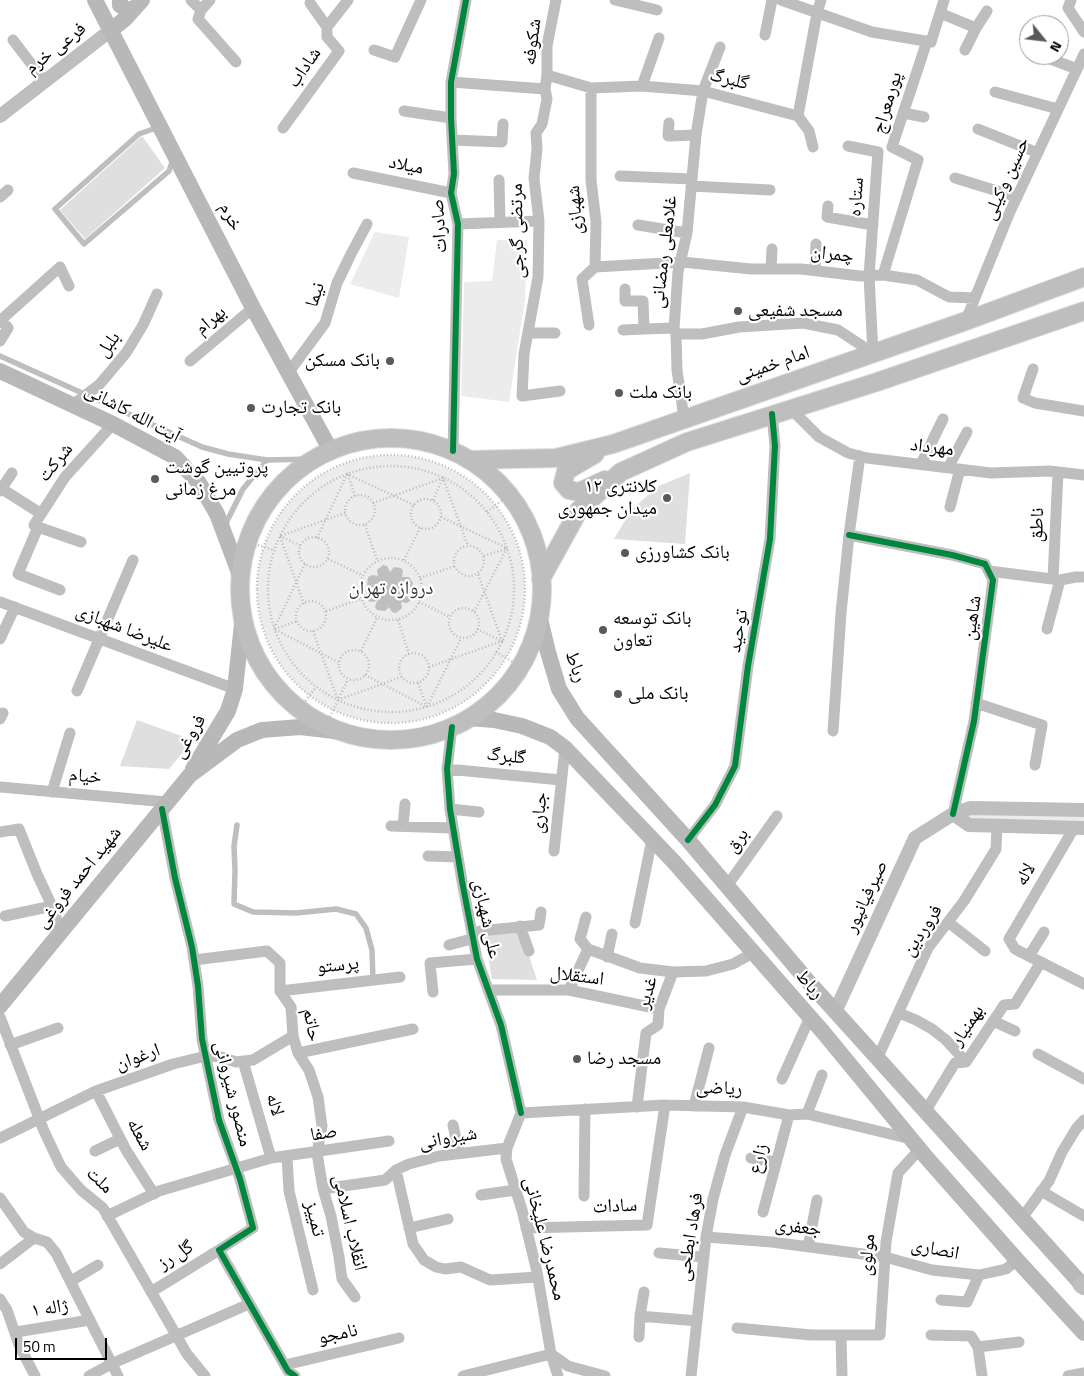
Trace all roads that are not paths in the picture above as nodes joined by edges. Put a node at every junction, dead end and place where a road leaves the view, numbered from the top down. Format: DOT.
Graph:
graph roads {
  1 [pos="120,0"];
  2 [pos="191,0"];
  3 [pos="210,0"];
  4 [pos="348,0"];
  5 [pos="421,0"];
  6 [pos="466,0"];
  7 [pos="556,0"];
  8 [pos="615,0"];
  9 [pos="772,0"];
  10 [pos="781,0"];
  11 [pos="821,0"];
  12 [pos="944,0"];
  13 [pos="1071,0"];
  14 [pos="102,3"];
  15 [pos="310,3"];
  16 [pos="139,4"];
  17 [pos="202,10"];
  18 [pos="658,10"];
  19 [pos="987,11"];
  20 [pos="817,13"];
  21 [pos="940,13"];
  22 [pos="327,27"];
  23 [pos="976,28"];
  24 [pos="111,30"];
  25 [pos="1084,32"];
  26 [pos="765,35"];
  27 [pos="660,38"];
  28 [pos="13,40"];
  29 [pos="929,42"];
  30 [pos="720,47"];
  31 [pos="374,50"];
  32 [pos="965,50"];
  33 [pos="1084,54"];
  34 [pos="236,62"];
  35 [pos="1066,65"];
  36 [pos="1077,69"];
  37 [pos="547,75"];
  38 [pos="45,82"];
  39 [pos="451,82"];
  40 [pos="642,86"];
  41 [pos="591,88"];
  42 [pos="545,89"];
  43 [pos="703,91"];
  44 [pos="995,92"];
  45 [pos="1058,109"];
  46 [pos="404,111"];
  47 [pos="903,114"];
  48 [pos="0,116"];
  49 [pos="798,116"];
  50 [pos="924,117"];
  51 [pos="451,118"];
  52 [pos="669,123"];
  53 [pos="503,124"];
  54 [pos="160,126"];
  55 [pos="283,128"];
  56 [pos="978,129"];
  57 [pos="696,135"];
  58 [pos="452,140"];
  59 [pos="848,146"];
  60 [pos="813,147"];
  61 [pos="1038,153"];
  62 [pos="175,154"];
  63 [pos="353,173"];
  64 [pos="620,176"];
  65 [pos="955,178"];
  66 [pos="499,180"];
  67 [pos="692,182"];
  68 [pos="770,190"];
  69 [pos="451,192"];
  70 [pos="1018,197"];
  71 [pos="828,206"];
  72 [pos="539,220"];
  73 [pos="500,221"];
  74 [pos="367,224"];
  75 [pos="458,224"];
  76 [pos="638,225"];
  77 [pos="873,225"];
  78 [pos="687,233"];
  79 [pos="816,244"];
  80 [pos="772,249"];
  81 [pos="682,262"];
  82 [pos="594,267"];
  83 [pos="771,269"];
  84 [pos="815,270"];
  85 [pos="883,275"];
  86 [pos="869,276"];
  87 [pos="1084,277"];
  88 [pos="69,286"];
  89 [pos="625,289"];
  90 [pos="157,294"];
  91 [pos="974,298"];
  92 [pos="253,308"];
  93 [pos="1084,310"];
  94 [pos="1,320"];
  95 [pos="966,320"];
  96 [pos="589,325"];
  97 [pos="644,329"];
  98 [pos="623,330"];
  99 [pos="675,331"];
  100 [pos="528,333"];
  101 [pos="555,333"];
  102 [pos="0,341"];
  103 [pos="874,353"];
  104 [pos="0,356"];
  105 [pos="190,361"];
  106 [pos="1033,369"];
  107 [pos="0,370"];
  108 [pos="289,372"];
  109 [pos="560,391"];
  110 [pos="87,394"];
  111 [pos="74,404"];
  112 [pos="792,409"];
  113 [pos="1084,411"];
  114 [pos="772,414"];
  115 [pos="684,418"];
  116 [pos="943,418"];
  117 [pos="113,424"];
  118 [pos="967,432"];
  119 [pos="613,444"];
  120 [pos="331,451"];
  121 [pos="453,451"];
  122 [pos="860,456"];
  123 [pos="315,459"];
  124 [pos="267,460"];
  125 [pos="469,460"];
  126 [pos="920,464"];
  127 [pos="948,468"];
  128 [pos="960,469"];
  129 [pos="621,472"];
  130 [pos="1058,472"];
  131 [pos="12,473"];
  132 [pos="1084,475"];
  133 [pos="1,490"];
  134 [pos="950,508"];
  135 [pos="40,513"];
  136 [pos="38,527"];
  137 [pos="223,530"];
  138 [pos="849,534"];
  139 [pos="81,542"];
  140 [pos="133,560"];
  141 [pos="989,571"];
  142 [pos="1084,577"];
  143 [pos="241,578"];
  144 [pos="541,579"];
  145 [pos="1056,580"];
  146 [pos="60,590"];
  147 [pos="0,602"];
  148 [pos="15,607"];
  149 [pos="242,615"];
  150 [pos="539,615"];
  151 [pos="1048,629"];
  152 [pos="0,639"];
  153 [pos="100,639"];
  154 [pos="235,689"];
  155 [pos="77,691"];
  156 [pos="976,703"];
  157 [pos="468,718"];
  158 [pos="220,725"];
  159 [pos="452,727"];
  160 [pos="833,731"];
  161 [pos="343,732"];
  162 [pos="70,733"];
  163 [pos="233,743"];
  164 [pos="565,748"];
  165 [pos="1035,765"];
  166 [pos="447,769"];
  167 [pos="190,775"];
  168 [pos="561,780"];
  169 [pos="0,787"];
  170 [pos="52,792"];
  171 [pos="406,804"];
  172 [pos="164,806"];
  173 [pos="450,809"];
  174 [pos="1084,810"];
  175 [pos="479,812"];
  176 [pos="953,814"];
  177 [pos="777,816"];
  178 [pos="236,825"];
  179 [pos="997,826"];
  180 [pos="453,828"];
  181 [pos="1079,828"];
  182 [pos="0,832"];
  183 [pos="652,839"];
  184 [pos="688,840"];
  185 [pos="554,851"];
  186 [pos="428,856"];
  187 [pos="458,857"];
  188 [pos="727,886"];
  189 [pos="52,906"];
  190 [pos="541,912"];
  191 [pos="5,916"];
  192 [pos="586,917"];
  193 [pos="948,922"];
  194 [pos="635,923"];
  195 [pos="520,926"];
  196 [pos="60,932"];
  197 [pos="1044,932"];
  198 [pos="612,934"];
  199 [pos="474,938"];
  200 [pos="450,945"];
  201 [pos="588,949"];
  202 [pos="529,951"];
  203 [pos="753,952"];
  204 [pos="985,952"];
  205 [pos="1029,956"];
  206 [pos="607,957"];
  207 [pos="478,959"];
  208 [pos="194,960"];
  209 [pos="1041,962"];
  210 [pos="673,972"];
  211 [pos="400,977"];
  212 [pos="373,980"];
  213 [pos="1084,984"];
  214 [pos="280,990"];
  215 [pos="490,990"];
  216 [pos="569,990"];
  217 [pos="433,992"];
  218 [pos="0,1006"];
  219 [pos="659,1009"];
  220 [pos="835,1012"];
  221 [pos="899,1013"];
  222 [pos="0,1017"];
  223 [pos="810,1017"];
  224 [pos="993,1021"];
  225 [pos="58,1028"];
  226 [pos="413,1029"];
  227 [pos="1015,1031"];
  228 [pos="823,1032"];
  229 [pos="292,1036"];
  230 [pos="10,1045"];
  231 [pos="709,1048"];
  232 [pos="298,1053"];
  233 [pos="1038,1054"];
  234 [pos="206,1056"];
  235 [pos="877,1059"];
  236 [pos="243,1061"];
  237 [pos="966,1062"];
  238 [pos="822,1075"];
  239 [pos="782,1079"];
  240 [pos="1084,1079"];
  241 [pos="96,1092"];
  242 [pos="665,1105"];
  243 [pos="694,1106"];
  244 [pos="637,1107"];
  245 [pos="743,1107"];
  246 [pos="585,1110"];
  247 [pos="925,1112"];
  248 [pos="522,1113"];
  249 [pos="807,1114"];
  250 [pos="789,1116"];
  251 [pos="39,1118"];
  252 [pos="1084,1120"];
  253 [pos="453,1125"];
  254 [pos="0,1138"];
  255 [pos="120,1139"];
  256 [pos="389,1141"];
  257 [pos="916,1144"];
  258 [pos="507,1148"];
  259 [pos="95,1151"];
  260 [pos="317,1153"];
  261 [pos="459,1153"];
  262 [pos="287,1157"];
  263 [pos="271,1158"];
  264 [pos="751,1158"];
  265 [pos="776,1162"];
  266 [pos="236,1169"];
  267 [pos="396,1170"];
  268 [pos="323,1189"];
  269 [pos="515,1190"];
  270 [pos="1041,1191"];
  271 [pos="154,1194"];
  272 [pos="481,1195"];
  273 [pos="584,1196"];
  274 [pos="0,1198"];
  275 [pos="817,1200"];
  276 [pos="762,1212"];
  277 [pos="107,1216"];
  278 [pos="1084,1216"];
  279 [pos="448,1218"];
  280 [pos="1022,1218"];
  281 [pos="410,1228"];
  282 [pos="526,1228"];
  283 [pos="706,1237"];
  284 [pos="34,1238"];
  285 [pos="808,1246"];
  286 [pos="219,1250"];
  287 [pos="659,1253"];
  288 [pos="704,1257"];
  289 [pos="885,1257"];
  290 [pos="1017,1260"];
  291 [pos="0,1264"];
  292 [pos="98,1265"];
  293 [pos="979,1275"];
  294 [pos="538,1278"];
  295 [pos="71,1281"];
  296 [pos="1083,1285"];
  297 [pos="313,1290"];
  298 [pos="151,1292"];
  299 [pos="644,1292"];
  300 [pos="355,1296"];
  301 [pos="0,1300"];
  302 [pos="941,1300"];
  303 [pos="250,1304"];
  304 [pos="4,1312"];
  305 [pos="640,1316"];
  306 [pos="90,1320"];
  307 [pos="697,1321"];
  308 [pos="736,1328"];
  309 [pos="16,1332"];
  310 [pos="1084,1332"];
  311 [pos="177,1335"];
  312 [pos="841,1335"];
  313 [pos="931,1335"];
  314 [pos="639,1336"];
  315 [pos="399,1338"];
  316 [pos="1019,1342"];
  317 [pos="978,1347"];
  318 [pos="551,1354"];
  319 [pos="111,1364"];
  320 [pos="285,1366"];
  321 [pos="491,1373"];
  322 [pos="1084,1373"];
  323 [pos="201,1375"];
  324 [pos="35,1376"];
  325 [pos="89,1376"];
  326 [pos="118,1376"];
  327 [pos="295,1376"];
  328 [pos="463,1376"];
  329 [pos="558,1376"];
  330 [pos="602,1376"];
  331 [pos="691,1376"];
  332 [pos="842,1376"];
  333 [pos="982,1376"];
  334 [pos="1068,1376"];
  1 -- 16 [label="main road"];
  2 -- 17 [label="street"];
  3 -- 17 [label="street"];
  4 -- 22 [label="street"];
  5 -- 31 [label="street"];
  6 -- 39 [label="street, صادرات"];
  7 -- 37 [label="street, شکوفه"];
  8 -- 18 [label="street"];
  9 -- 26 [label="street"];
  10 -- 20 [label="street"];
  11 -- 20 [label="street"];
  12 -- 21 [label="street, پورمعراج"];
  13 -- 25 [label="street"];
  14 -- 24 [label="main road, خرم"];
  15 -- 22 [label="street, شاداب"];
  16 -- 24 [label="main road"];
  17 -- 34 [label="street"];
  19 -- 23 [label="street"];
  20 -- 29 [label="street"];
  20 -- 49 [label="street"];
  21 -- 23 [label="street"];
  21 -- 29 [label="street, پورمعراج"];
  22 -- 55 [label="street, شاداب"];
  23 -- 32 [label="street"];
  24 -- 38 [label="street, فرعی خرم"];
  24 -- 54 [label="main road, خرم"];
  27 -- 40 [label="street"];
  28 -- 38 [label="street"];
  29 -- 47 [label="street, پورمعراج"];
  30 -- 43 [label="street, غلامعلی رمضانی"];
  33 -- 36 [label="street, حسین وکیلی"];
  35 -- 36 [label="street"];
  36 -- 45 [label="street, حسین وکیلی"];
  37 -- 41 [label="street, گلبرگ"];
  37 -- 42 [label="street, شکوفه"];
  38 -- 48 [label="street, فرعی خرم"];
  39 -- 42 [label="street"];
  39 -- 51 [label="street, صادرات"];
  40 -- 41 [label="street, گلبرگ"];
  40 -- 43 [label="street, گلبرگ"];
  41 -- 82 [label="street, شهبازی"];
  42 -- 72 [label="street, مرتضی گرجی"];
  43 -- 49 [label="street, گلبرگ"];
  43 -- 57 [label="street, غلامعلی رمضانی"];
  44 -- 45 [label="street"];
  45 -- 61 [label="street, حسین وکیلی"];
  46 -- 51 [label="street"];
  47 -- 50 [label="street"];
  47 -- 85 [label="street, پورمعراج"];
  49 -- 60 [label="street"];
  51 -- 58 [label="street, صادرات"];
  52 -- 57 [label="street"];
  53 -- 58 [label="street"];
  54 -- 62 [label="main road, خرم"];
  54 -- 62 [label="lane"];
  56 -- 61 [label="street"];
  57 -- 67 [label="street, غلامعلی رمضانی"];
  58 -- 69 [label="street, صادرات"];
  59 -- 77 [label="street, ستاره"];
  61 -- 70 [label="street, حسین وکیلی"];
  62 -- 92 [label="main road, خرم"];
  63 -- 69 [label="street, میلاد"];
  64 -- 67 [label="street"];
  65 -- 70 [label="street"];
  66 -- 73 [label="street"];
  67 -- 68 [label="street"];
  67 -- 78 [label="street, غلامعلی رمضانی"];
  69 -- 75 [label="street, صادرات"];
  70 -- 91 [label="street, حسین وکیلی"];
  71 -- 77 [label="street"];
  72 -- 73 [label="street"];
  72 -- 100 [label="street, مرتضی گرجی"];
  73 -- 75 [label="street"];
  74 -- 108 [label="street, نیما"];
  75 -- 121 [label="street, صادرات"];
  76 -- 78 [label="street"];
  77 -- 86 [label="street, ستاره"];
  78 -- 81 [label="street, غلامعلی رمضانی"];
  79 -- 84 [label="street"];
  80 -- 83 [label="street"];
  81 -- 82 [label="street, چمران"];
  81 -- 83 [label="street, چمران"];
  81 -- 99 [label="street, غلامعلی رمضانی"];
  82 -- 96 [label="street, شهبازی"];
  83 -- 84 [label="street, چمران"];
  84 -- 86 [label="street, چمران"];
  85 -- 86 [label="street, چمران"];
  85 -- 91 [label="street, چمران"];
  86 -- 103 [label="street, ستاره"];
  87 -- 95 [label="main road, امام خمینی"];
  88 -- 94 [label="street"];
  89 -- 97 [label="street"];
  90 -- 110 [label="street, بلبل"];
  91 -- 95 [label="street, حسین وکیلی"];
  92 -- 105 [label="street, بهرام"];
  92 -- 108 [label="main road, خرم"];
  93 -- 112 [label="main road"];
  94 -- 102 [label="street"];
  95 -- 103 [label="main road, امام خمینی"];
  97 -- 98 [label="street"];
  97 -- 99 [label="street"];
  99 -- 103 [label="street"];
  99 -- 115 [label="street, غلامعلی رمضانی"];
  100 -- 101 [label="street"];
  100 -- 109 [label="street, مرتضی گرجی"];
  103 -- 115 [label="main road, امام خمینی"];
  104 -- 110 [label="lane, آیت الله کاشانی"];
  106 -- 113 [label="street"];
  107 -- 111 [label="main road, آیت الله کاشانی"];
  108 -- 120 [label="main road, خرم"];
  110 -- 111 [label="street, بلبل"];
  110 -- 124 [label="lane, آیت الله کاشانی"];
  111 -- 117 [label="main road, آیت الله کاشانی"];
  112 -- 114 [label="main road"];
  112 -- 122 [label="street, مهرداد"];
  114 -- 129 [label="main road"];
  114 -- 184 [label="street, توحید"];
  115 -- 119 [label="main road, امام خمینی"];
  116 -- 126 [label="street"];
  117 -- 135 [label="street, شرکت"];
  117 -- 137 [label="main road, آیت الله کاشانی"];
  118 -- 127 [label="street"];
  119 -- 125 [label="main road, امام خمینی"];
  119 -- 129 [label="main road"];
  120 -- 121 [label="main road"];
  120 -- 123 [label="main road"];
  121 -- 125 [label="main road"];
  122 -- 126 [label="street, مهرداد"];
  122 -- 138 [label="street"];
  123 -- 124 [label="lane, آیت الله کاشانی"];
  123 -- 143 [label="main road"];
  124 -- 137 [label="lane"];
  125 -- 144 [label="main road"];
  126 -- 127 [label="street, مهرداد"];
  127 -- 128 [label="street, مهرداد"];
  128 -- 130 [label="street, مهرداد"];
  128 -- 134 [label="street"];
  129 -- 144 [label="main road"];
  130 -- 132 [label="street, مهرداد"];
  130 -- 145 [label="street, ناطق"];
  131 -- 133 [label="street"];
  133 -- 135 [label="street"];
  135 -- 136 [label="street, شرکت"];
  136 -- 139 [label="street"];
  136 -- 146 [label="street"];
  137 -- 143 [label="main road, آیت الله کاشانی"];
  138 -- 141 [label="street, شاهین"];
  138 -- 160 [label="street"];
  140 -- 153 [label="street"];
  141 -- 145 [label="street"];
  141 -- 156 [label="street, شاهین"];
  142 -- 145 [label="street"];
  143 -- 149 [label="main road"];
  144 -- 150 [label="main road"];
  145 -- 151 [label="street, ناطق"];
  147 -- 148 [label="street, علیرضا شهبازی"];
  148 -- 152 [label="street"];
  148 -- 153 [label="street, علیرضا شهبازی"];
  149 -- 154 [label="main road, فروغی"];
  149 -- 161 [label="main road"];
  150 -- 157 [label="main road"];
  150 -- 184 [label="main road, رباط"];
  153 -- 154 [label="street, علیرضا شهبازی"];
  153 -- 155 [label="street"];
  154 -- 158 [label="main road, فروغی"];
  156 -- 165 [label="street"];
  156 -- 176 [label="street, شاهین"];
  157 -- 159 [label="main road"];
  157 -- 164 [label="main road, رباط"];
  158 -- 163 [label="main road"];
  158 -- 167 [label="main road, فروغی"];
  159 -- 161 [label="main road"];
  159 -- 166 [label="street, علی شهبازی"];
  161 -- 163 [label="main road, فروغی"];
  162 -- 170 [label="street"];
  163 -- 167 [label="main road, فروغی"];
  164 -- 168 [label="street, جباری"];
  164 -- 183 [label="main road, رباط"];
  166 -- 168 [label="street, گلبرگ"];
  166 -- 173 [label="street, علی شهبازی"];
  167 -- 172 [label="main road, شهید احمد فروغی"];
  168 -- 185 [label="street, جباری"];
  169 -- 170 [label="street, خیام"];
  170 -- 172 [label="street, خیام"];
  171 -- 180 [label="street"];
  172 -- 196 [label="main road, شهید احمد فروغی"];
  172 -- 208 [label="street, منصور شیروانی"];
  173 -- 175 [label="street"];
  173 -- 180 [label="street, علی شهبازی"];
  174 -- 176 [label="street, صیرفیانپور"];
  176 -- 179 [label="street"];
  176 -- 220 [label="street, صیرفیانپور"];
  177 -- 188 [label="street, برق"];
  178 -- 212 [label="lane"];
  179 -- 181 [label="street"];
  179 -- 193 [label="street, فروردین"];
  180 -- 187 [label="street, علی شهبازی"];
  181 -- 205 [label="street, لاله"];
  182 -- 189 [label="street"];
  183 -- 194 [label="street"];
  183 -- 203 [label="main road, رباط"];
  184 -- 188 [label="main road, رباط"];
  186 -- 187 [label="street"];
  187 -- 199 [label="street, علی شهبازی"];
  188 -- 220 [label="main road, رباط"];
  189 -- 191 [label="street"];
  189 -- 196 [label="street"];
  190 -- 195 [label="street"];
  192 -- 201 [label="street"];
  193 -- 204 [label="street"];
  193 -- 221 [label="street, فروردین"];
  195 -- 199 [label="street"];
  195 -- 202 [label="street"];
  196 -- 218 [label="main road, شهید احمد فروغی"];
  197 -- 205 [label="street"];
  198 -- 206 [label="street"];
  199 -- 200 [label="street"];
  199 -- 207 [label="street, علی شهبازی"];
  201 -- 206 [label="street, غدیر"];
  201 -- 216 [label="street"];
  203 -- 210 [label="street, غدیر"];
  203 -- 223 [label="main road, رباط"];
  205 -- 209 [label="street"];
  206 -- 210 [label="street, غدیر"];
  207 -- 215 [label="street, علی شهبازی"];
  207 -- 217 [label="street"];
  208 -- 214 [label="street, حاتم"];
  208 -- 234 [label="street, منصور شیروانی"];
  209 -- 213 [label="street"];
  209 -- 224 [label="street, بهمنیار"];
  210 -- 219 [label="street, غدیر"];
  211 -- 212 [label="street, پرستو"];
  212 -- 214 [label="street, پرستو"];
  214 -- 229 [label="street, حاتم"];
  215 -- 216 [label="street, استقلال"];
  215 -- 248 [label="street, علی شهبازی"];
  216 -- 219 [label="street, استقلال"];
  219 -- 244 [label="street, غدیر"];
  220 -- 228 [label="main road"];
  220 -- 235 [label="main road, رباط"];
  221 -- 235 [label="street, فروردین"];
  221 -- 237 [label="street"];
  222 -- 230 [label="street, ملت"];
  223 -- 228 [label="main road, رباط"];
  223 -- 239 [label="street"];
  224 -- 227 [label="street"];
  224 -- 237 [label="street, بهمنیار"];
  225 -- 230 [label="street"];
  226 -- 232 [label="street"];
  228 -- 257 [label="main road, رباط"];
  229 -- 232 [label="street, حاتم"];
  229 -- 236 [label="street, ارغوان"];
  230 -- 251 [label="street, ملت"];
  231 -- 243 [label="street"];
  232 -- 260 [label="street, حاتم"];
  233 -- 240 [label="street"];
  234 -- 236 [label="street, ارغوان"];
  234 -- 241 [label="street, ارغوان"];
  234 -- 266 [label="street, منصور شیروانی"];
  235 -- 247 [label="main road, رباط"];
  236 -- 263 [label="street, لاله"];
  237 -- 247 [label="street, بهمنیار"];
  238 -- 249 [label="street"];
  241 -- 251 [label="street, ارغوان"];
  241 -- 255 [label="street, شعله"];
  242 -- 243 [label="street, ریاضی"];
  242 -- 244 [label="street, ریاضی"];
  242 -- 282 [label="street, سادات"];
  243 -- 245 [label="street, ریاضی"];
  244 -- 246 [label="street, ریاضی"];
  245 -- 250 [label="street, ریاضی"];
  245 -- 283 [label="street, فرهاد ابطحی"];
  246 -- 248 [label="street, ریاضی"];
  246 -- 273 [label="street"];
  247 -- 280 [label="main road, رباط"];
  248 -- 258 [label="street, محمدرضا علیخانی"];
  249 -- 250 [label="street, ریاضی"];
  249 -- 257 [label="street, ریاضی"];
  250 -- 265 [label="street, زارع"];
  251 -- 254 [label="street, ارغوان"];
  251 -- 277 [label="street, ملت"];
  252 -- 270 [label="street"];
  253 -- 261 [label="street"];
  255 -- 259 [label="street"];
  255 -- 271 [label="street, شعله"];
  256 -- 260 [label="street, صفا"];
  257 -- 289 [label="street, مولوی"];
  257 -- 290 [label="main road, رباط"];
  258 -- 261 [label="street, شیروانی"];
  258 -- 269 [label="street, محمدرضا علیخانی"];
  260 -- 262 [label="street, صفا"];
  260 -- 268 [label="street, انقلاب اسلامی"];
  261 -- 267 [label="street, شیروانی"];
  262 -- 263 [label="street, صفا"];
  262 -- 297 [label="street, تمییز"];
  263 -- 266 [label="street, صفا"];
  264 -- 265 [label="street"];
  265 -- 276 [label="street, زارع"];
  266 -- 271 [label="street"];
  266 -- 286 [label="street, منصور شیروانی"];
  267 -- 268 [label="street, شیروانی"];
  267 -- 281 [label="street"];
  268 -- 300 [label="street, انقلاب اسلامی"];
  269 -- 272 [label="street"];
  269 -- 282 [label="street, محمدرضا علیخانی"];
  270 -- 278 [label="street"];
  270 -- 280 [label="street"];
  271 -- 277 [label="street"];
  274 -- 284 [label="street"];
  275 -- 285 [label="street"];
  277 -- 298 [label="street, ملت"];
  279 -- 281 [label="street"];
  280 -- 296 [label="main road, رباط"];
  281 -- 294 [label="street"];
  282 -- 294 [label="street, محمدرضا علیخانی"];
  283 -- 285 [label="street, جعفری"];
  283 -- 288 [label="street, فرهاد ابطحی"];
  284 -- 291 [label="street"];
  284 -- 295 [label="street"];
  285 -- 289 [label="street, جعفری"];
  286 -- 298 [label="street, گل رز"];
  286 -- 303 [label="street"];
  287 -- 288 [label="street"];
  288 -- 307 [label="street, فرهاد ابطحی"];
  289 -- 293 [label="street, انصاری"];
  289 -- 312 [label="street, مولوی"];
  290 -- 293 [label="street, انصاری"];
  290 -- 310 [label="main road, رباط"];
  292 -- 295 [label="street"];
  293 -- 302 [label="street, انصاری"];
  294 -- 318 [label="street, محمدرضا علیخانی"];
  295 -- 306 [label="street"];
  298 -- 311 [label="street, ملت"];
  299 -- 305 [label="street"];
  301 -- 304 [label="street"];
  303 -- 311 [label="street"];
  303 -- 320 [label="street"];
  304 -- 309 [label="street"];
  305 -- 307 [label="street"];
  305 -- 314 [label="street"];
  306 -- 309 [label="street, ژاله ۱"];
  306 -- 319 [label="street"];
  307 -- 331 [label="street, فرهاد ابطحی"];
  308 -- 312 [label="street, مولوی"];
  309 -- 324 [label="street"];
  311 -- 319 [label="street"];
  311 -- 323 [label="street"];
  312 -- 332 [label="street"];
  313 -- 317 [label="street"];
  315 -- 320 [label="street, نامجو"];
  316 -- 317 [label="street"];
  317 -- 333 [label="street"];
  318 -- 321 [label="street"];
  318 -- 329 [label="street, محمدرضا علیخانی"];
  318 -- 330 [label="street"];
  319 -- 325 [label="street"];
  319 -- 326 [label="street"];
  320 -- 327 [label="street"];
  321 -- 328 [label="street"];
  322 -- 334 [label="street"];
}
